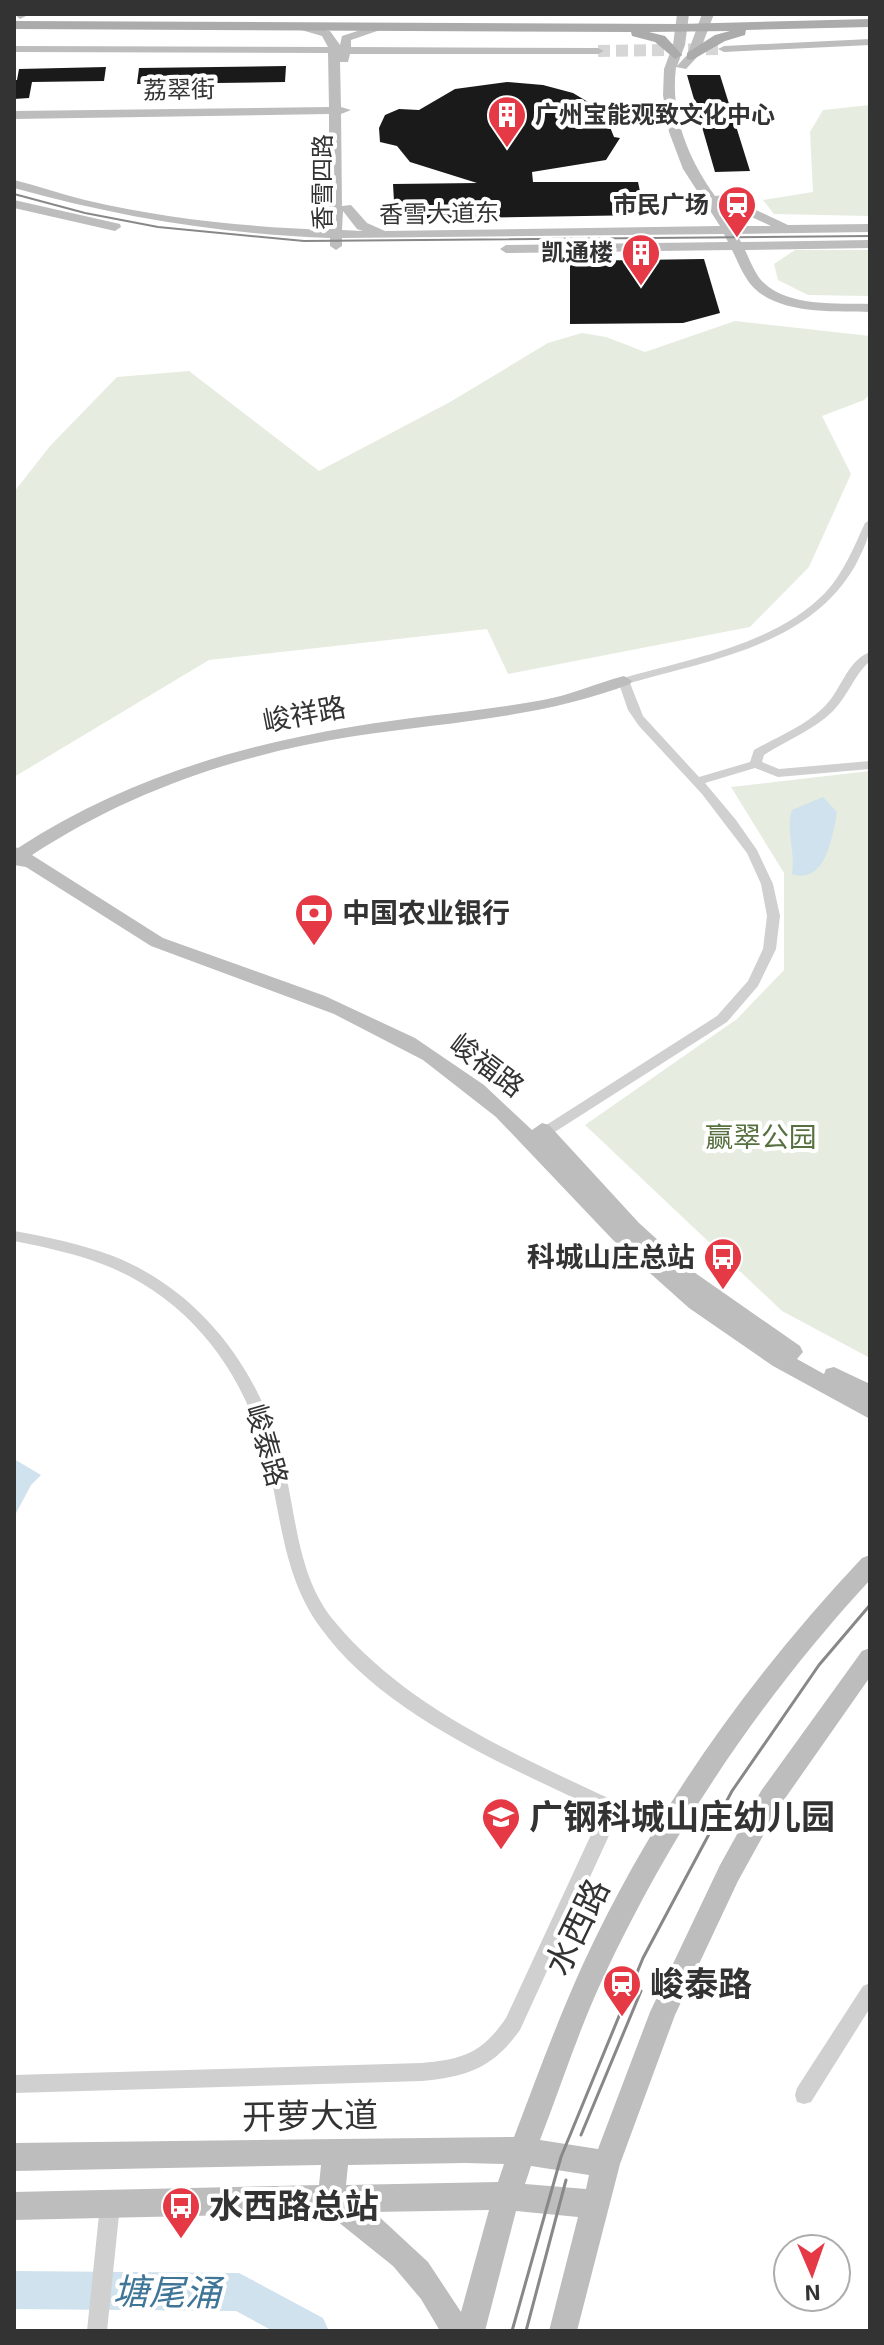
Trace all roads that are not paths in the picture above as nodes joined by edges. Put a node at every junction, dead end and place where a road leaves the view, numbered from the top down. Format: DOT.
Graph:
graph roads {
  1 [pos="650,14"];
  2 [pos="746,14"];
  3 [pos="845,14"];
  4 [pos="17,18"];
  5 [pos="564,18"];
  6 [pos="682,20"];
  7 [pos="705,20"];
  8 [pos="796,21"];
  9 [pos="768,22"];
  10 [pos="606,23"];
  11 [pos="870,23"];
  12 [pos="297,27"];
  13 [pos="434,27"];
  14 [pos="376,28"];
  15 [pos="870,42"];
  16 [pos="14,49"];
  17 [pos="724,49"];
  18 [pos="339,51"];
  19 [pos="598,51"];
  20 [pos="675,55"];
  21 [pos="692,56"];
  22 [pos="339,110"];
  23 [pos="14,115"];
  24 [pos="14,184"];
  25 [pos="718,203"];
  26 [pos="14,204"];
  27 [pos="340,209"];
  28 [pos="870,228"];
  29 [pos="131,229"];
  30 [pos="821,229"];
  31 [pos="654,231"];
  32 [pos="735,231"];
  33 [pos="250,232"];
  34 [pos="423,237"];
  35 [pos="338,244"];
  36 [pos="870,244"];
  37 [pos="742,246"];
  38 [pos="377,250"];
  39 [pos="870,301"];
  40 [pos="870,308"];
  41 [pos="870,523"];
  42 [pos="870,655"];
  43 [pos="624,681"];
  44 [pos="756,764"];
  45 [pos="870,765"];
  46 [pos="697,781"];
  47 [pos="19,850"];
  48 [pos="545,1132"];
  49 [pos="14,1236"];
  50 [pos="870,1394"];
  51 [pos="870,1410"];
  52 [pos="870,1565"];
  53 [pos="870,1658"];
  54 [pos="613,1807"];
  55 [pos="666,1835"];
  56 [pos="870,1992"];
  57 [pos="14,2084"];
  58 [pos="804,2095"];
  59 [pos="336,2151"];
  60 [pos="521,2151"];
  61 [pos="14,2157"];
  62 [pos="606,2164"];
  63 [pos="505,2196"];
  64 [pos="331,2199"];
  65 [pos="594,2204"];
  66 [pos="110,2205"];
  67 [pos="14,2206"];
  68 [pos="97,2331"];
  69 [pos="455,2331"];
  70 [pos="471,2331"];
  71 [pos="563,2331"];
  1 -- 10 [label="main road"];
  2 -- 9 [label="main road"];
  3 -- 8 [label="main road"];
  4 -- 5 [label="main road"];
  4 -- 12 [label="main road"];
  5 -- 10 [label="main road"];
  5 -- 13 [label="main road"];
  6 -- 7 [label="main road"];
  6 -- 10 [label="main road"];
  6 -- 20 [label="street"];
  7 -- 9 [label="main road"];
  7 -- 21 [label="street"];
  8 -- 9 [label="main road"];
  8 -- 11 [label="main road"];
  9 -- 21 [label="main road"];
  10 -- 13 [label="main road"];
  10 -- 20 [label="main road"];
  12 -- 14 [label="main road"];
  12 -- 18 [label="street"];
  13 -- 14 [label="main road"];
  14 -- 18 [label="street"];
  15 -- 17 [label="street"];
  16 -- 18 [label="street"];
  18 -- 19 [label="street"];
  18 -- 22 [label="street, 香雪四路"];
  20 -- 25 [label="street"];
  21 -- 25 [label="street"];
  22 -- 23 [label="street, 荔翠街"];
  22 -- 27 [label="street, 香雪四路"];
  24 -- 33 [label="street, 香雪大道东"];
  25 -- 30 [label="street"];
  25 -- 31 [label="street"];
  25 -- 32 [label="street"];
  26 -- 29 [label="street"];
  27 -- 33 [label="street"];
  27 -- 34 [label="street"];
  27 -- 35 [label="street, 香雪四路"];
  28 -- 30 [label="street, 香雪大道东"];
  30 -- 32 [label="street, 香雪大道东"];
  31 -- 32 [label="street, 香雪大道东"];
  31 -- 34 [label="street, 香雪大道东"];
  32 -- 37 [label="street"];
  33 -- 35 [label="street, 香雪大道东"];
  34 -- 35 [label="street, 香雪大道东"];
  36 -- 37 [label="street, 香雪大道东"];
  37 -- 38 [label="street, 香雪大道东"];
  37 -- 39 [label="street"];
  37 -- 40 [label="street"];
  41 -- 43 [label="street, 峻祥路"];
  42 -- 44 [label="street"];
  43 -- 46 [label="street"];
  43 -- 47 [label="street, 峻祥路"];
  44 -- 45 [label="street"];
  44 -- 46 [label="street"];
  46 -- 48 [label="street"];
  47 -- 48 [label="street, 峻福路"];
  47 -- 51 [label="street, 峻福路"];
  48 -- 50 [label="street, 峻福路"];
  49 -- 54 [label="street, 峻泰路"];
  52 -- 55 [label="street, 水西路"];
  53 -- 62 [label="street"];
  54 -- 55 [label="street, 峻泰路"];
  54 -- 57 [label="street"];
  55 -- 60 [label="street, 水西路"];
  56 -- 58 [label="street"];
  59 -- 60 [label="street, 开萝大道"];
  59 -- 61 [label="street, 开萝大道"];
  59 -- 64 [label="street"];
  60 -- 62 [label="street, 开萝大道"];
  60 -- 63 [label="street, 水西路"];
  62 -- 65 [label="street"];
  63 -- 64 [label="street"];
  63 -- 65 [label="street"];
  63 -- 70 [label="street, 水西路"];
  64 -- 66 [label="street"];
  64 -- 69 [label="street"];
  65 -- 71 [label="street"];
  66 -- 67 [label="street"];
  66 -- 68 [label="street"];
}
